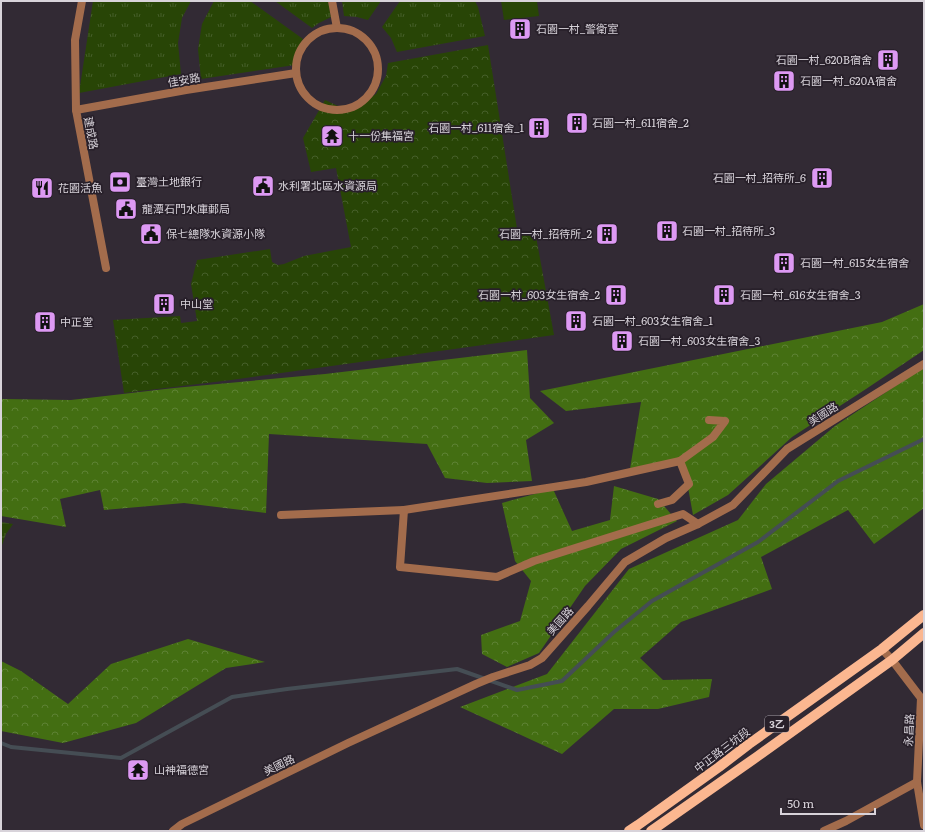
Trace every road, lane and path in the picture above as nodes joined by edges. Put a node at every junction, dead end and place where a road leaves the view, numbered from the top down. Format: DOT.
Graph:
graph roads {
  1 [pos="82,1"];
  2 [pos="332,1"];
  3 [pos="337,28"];
  4 [pos="296,73"];
  5 [pos="76,110"];
  6 [pos="106,268"];
  7 [pos="924,364"];
  8 [pos="710,420"];
  9 [pos="680,461"];
  10 [pos="658,504"];
  11 [pos="404,510"];
  12 [pos="281,515"];
  13 [pos="698,524"];
  14 [pos="924,615"];
  15 [pos="924,633"];
  16 [pos="882,649"];
  17 [pos="892,660"];
  18 [pos="917,782"];
  19 [pos="924,825"];
  20 [pos="173,831"];
  21 [pos="629,831"];
  22 [pos="651,831"];
  23 [pos="824,831"];
  1 -- 5 [label="street, 建成路"];
  2 -- 3 [label="street"];
  3 -- 4 [label="street"];
  3 -- 4 [label="street"];
  4 -- 5 [label="street, 佳安路"];
  5 -- 6 [label="street, 建成路"];
  7 -- 13 [label="street, 美國路"];
  8 -- 9 [label="street"];
  9 -- 10 [label="street"];
  9 -- 11 [label="street"];
  11 -- 12 [label="street"];
  11 -- 13 [label="street"];
  13 -- 20 [label="street, 美國路"];
  14 -- 16 [label="main road, 中正路三坑段 / 3乙"];
  15 -- 17 [label="main road, 3乙"];
  16 -- 17 [label="street, 永昌路"];
  16 -- 21 [label="main road, 中正路三坑段 / 3乙"];
  17 -- 18 [label="street, 永昌路"];
  17 -- 22 [label="main road, 3乙"];
  18 -- 19 [label="street, 永昌路"];
  18 -- 23 [label="street"];
}
